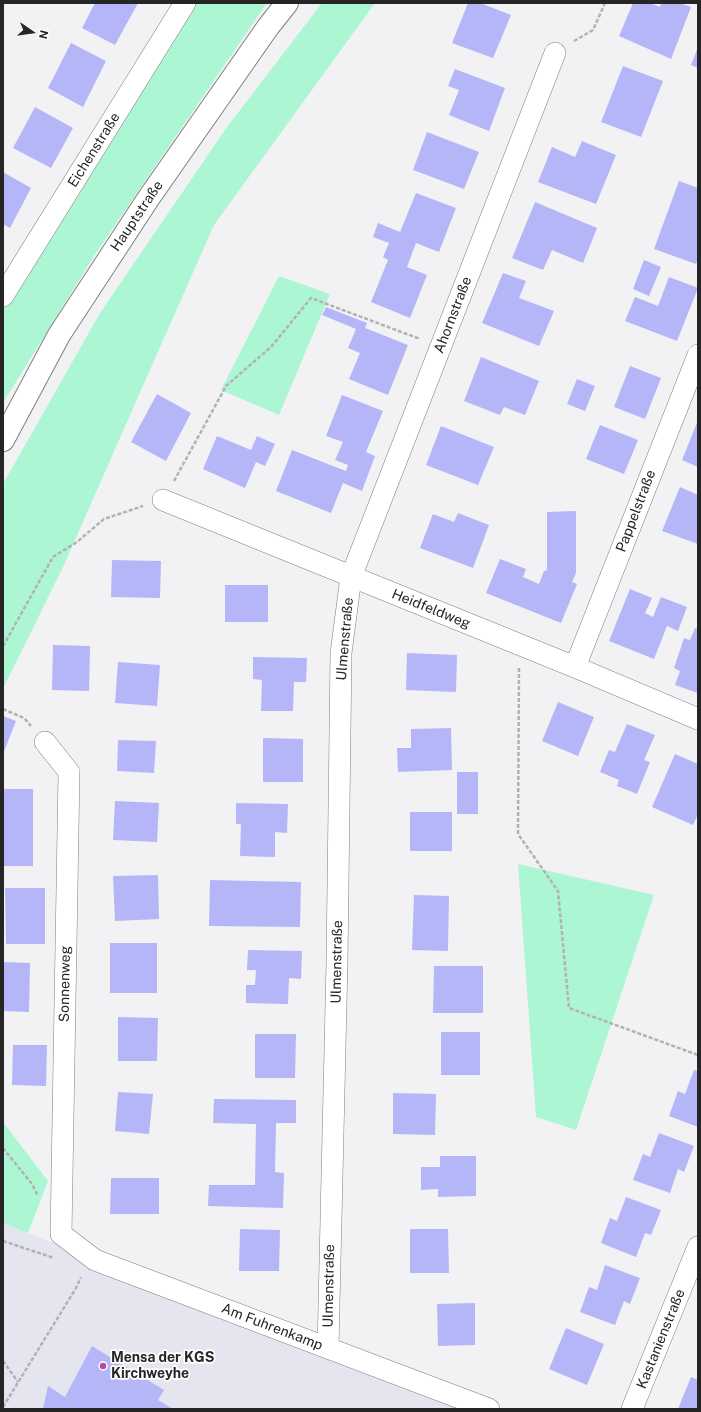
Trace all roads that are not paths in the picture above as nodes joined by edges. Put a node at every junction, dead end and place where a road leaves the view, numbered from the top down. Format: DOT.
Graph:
graph roads {
  1 [pos="185,3"];
  2 [pos="287,3"];
  3 [pos="555,53"];
  4 [pos="3,296"];
  5 [pos="698,355"];
  6 [pos="3,440"];
  7 [pos="163,500"];
  8 [pos="352,577"];
  9 [pos="575,667"];
  10 [pos="698,719"];
  11 [pos="45,742"];
  12 [pos="61,1234"];
  13 [pos="698,1247"];
  14 [pos="328,1348"];
  15 [pos="489,1409"];
  16 [pos="632,1409"];
  1 -- 4 [label="street, Eichenstraße"];
  2 -- 6 [label="main road, Hauptstraße"];
  3 -- 8 [label="street, Ahornstraße"];
  5 -- 9 [label="street, Pappelstraße"];
  7 -- 8 [label="street, Heidfeldweg"];
  8 -- 9 [label="street, Heidfeldweg"];
  8 -- 14 [label="street, Ulmenstraße"];
  9 -- 10 [label="street, Heidfeldweg"];
  11 -- 12 [label="street, Sonnenweg"];
  12 -- 14 [label="street, Am Fuhrenkamp"];
  13 -- 16 [label="street, Kastanienstraße"];
  14 -- 15 [label="street, Am Fuhrenkamp"];
}
